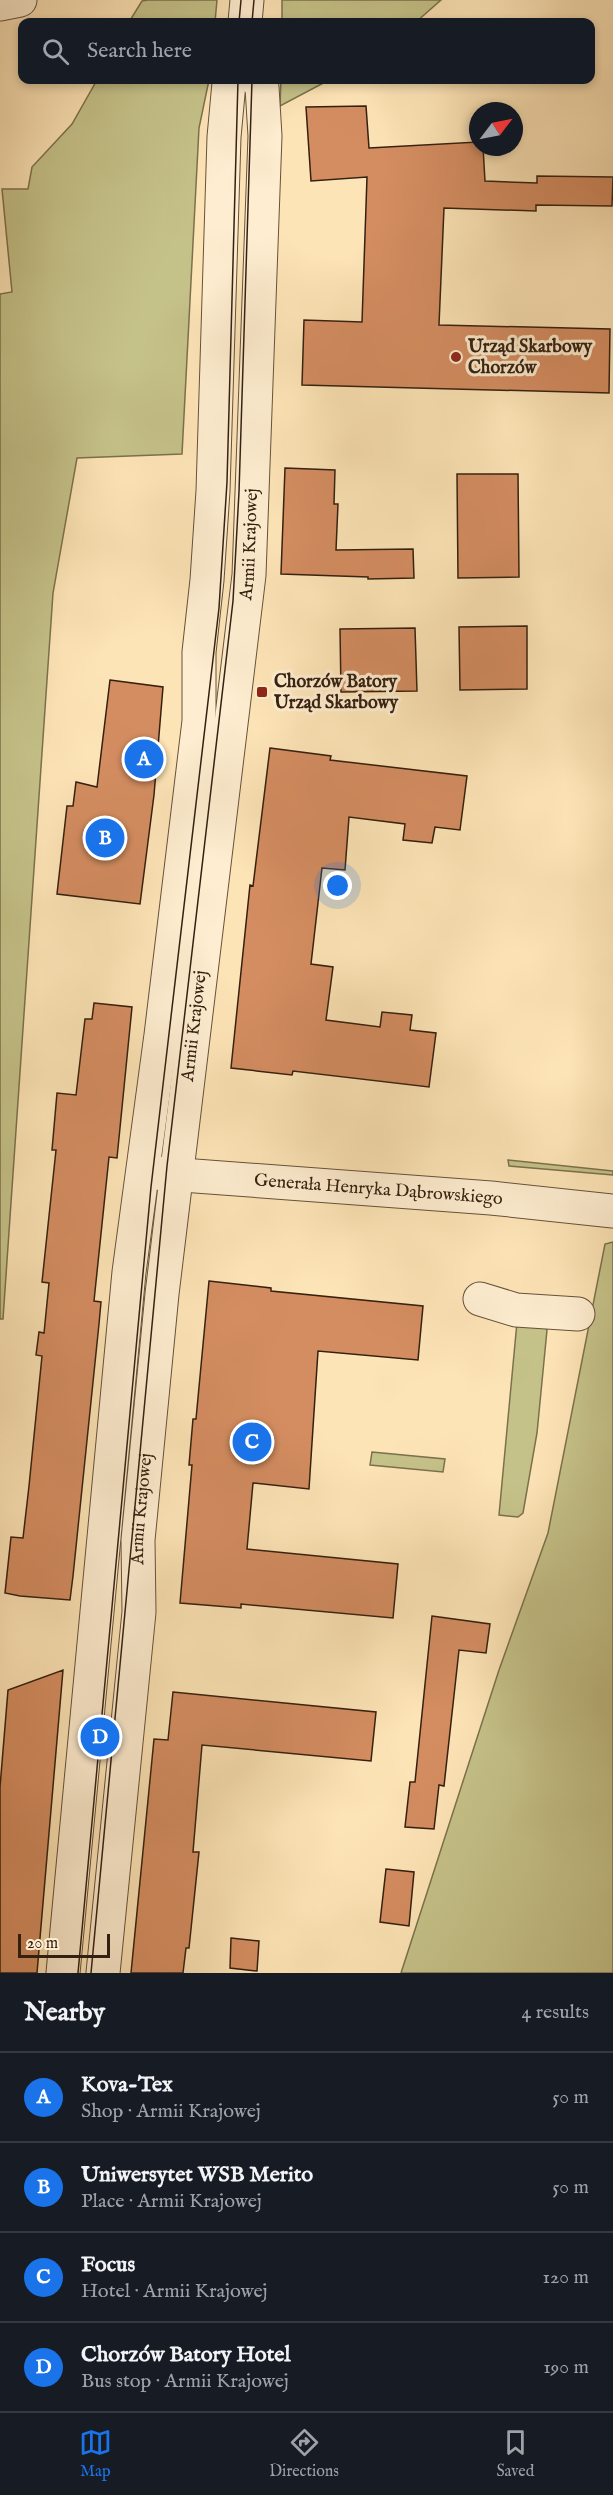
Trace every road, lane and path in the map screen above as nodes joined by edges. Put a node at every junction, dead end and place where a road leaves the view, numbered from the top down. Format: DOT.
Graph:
graph roads {
  1 [pos="20,0"];
  2 [pos="247,0"];
  3 [pos="0,4"];
  4 [pos="246,18"];
  5 [pos="245,87"];
  6 [pos="214,433"];
  7 [pos="255,434"];
  8 [pos="209,557"];
  9 [pos="251,557"];
  10 [pos="246,605"];
  11 [pos="205,609"];
  12 [pos="141,1172"];
  13 [pos="176,1175"];
  14 [pos="613,1211"];
  15 [pos="480,1299"];
  16 [pos="579,1314"];
  17 [pos="96,1628"];
  18 [pos="137,1630"];
  19 [pos="78,1818"];
  20 [pos="117,1819"];
  21 [pos="69,1919"];
  22 [pos="108,1923"];
  23 [pos="63,1973"];
  24 [pos="103,1973"];
  1 -- 3 [label="street"];
  2 -- 4 [label="street"];
  5 -- 6 [label="street, Armii Krajowej"];
  5 -- 7 [label="street, Armii Krajowej"];
  6 -- 7 [label="street"];
  6 -- 8 [label="street, Armii Krajowej"];
  7 -- 9 [label="street, Armii Krajowej"];
  8 -- 9 [label="street"];
  8 -- 11 [label="street, Armii Krajowej"];
  9 -- 10 [label="street, Armii Krajowej"];
  10 -- 11 [label="street"];
  10 -- 13 [label="street, Armii Krajowej"];
  11 -- 12 [label="street, Armii Krajowej"];
  12 -- 13 [label="street, Generała Henryka Dąbrowskiego"];
  12 -- 17 [label="street, Armii Krajowej"];
  13 -- 14 [label="street, Generała Henryka Dąbrowskiego"];
  13 -- 18 [label="street, Armii Krajowej"];
  15 -- 16 [label="street"];
  17 -- 18 [label="street"];
  17 -- 19 [label="street, Armii Krajowej"];
  18 -- 20 [label="street, Armii Krajowej"];
  19 -- 20 [label="street"];
  19 -- 21 [label="street, Armii Krajowej"];
  20 -- 22 [label="street, Armii Krajowej"];
  21 -- 22 [label="street"];
  21 -- 23 [label="street, Armii Krajowej"];
  22 -- 24 [label="street, Armii Krajowej"];
}
